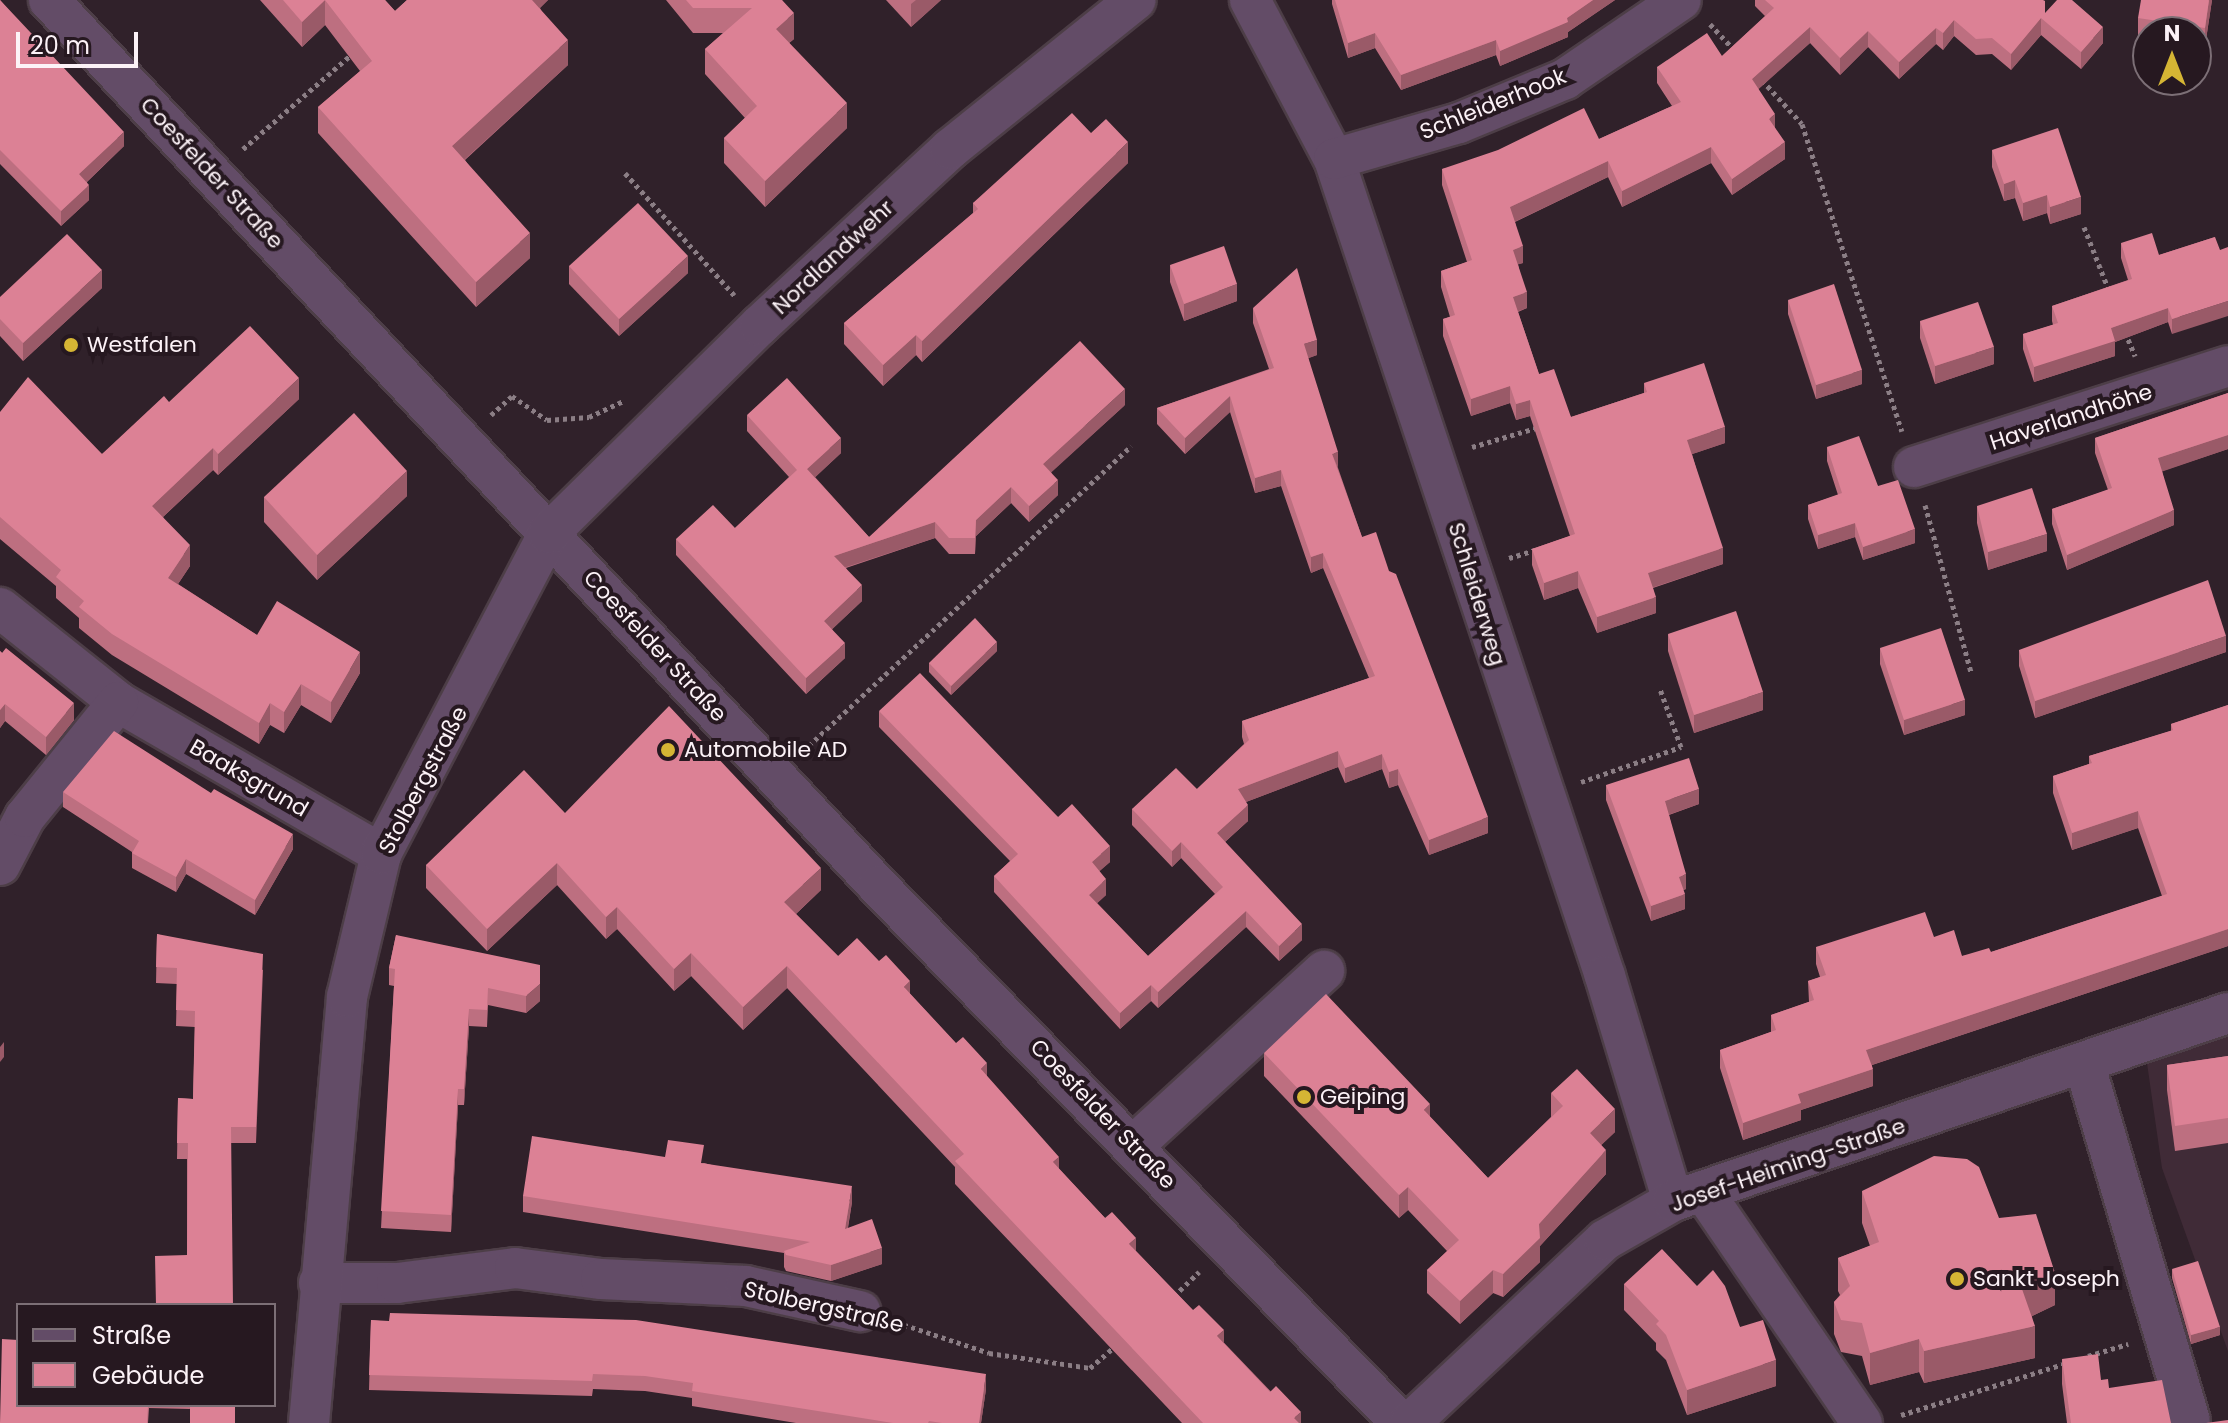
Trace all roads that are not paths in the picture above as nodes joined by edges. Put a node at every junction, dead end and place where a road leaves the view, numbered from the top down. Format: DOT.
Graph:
graph roads {
  1 [pos="49,0"];
  2 [pos="1135,0"];
  3 [pos="1250,0"];
  4 [pos="1690,6"];
  5 [pos="1334,159"];
  6 [pos="2228,366"];
  7 [pos="1914,467"];
  8 [pos="549,533"];
  9 [pos="0,608"];
  10 [pos="118,702"];
  11 [pos="381,854"];
  12 [pos="0,865"];
  13 [pos="1324,971"];
  14 [pos="2228,1013"];
  15 [pos="2084,1063"];
  16 [pos="1134,1145"];
  17 [pos="1688,1196"];
  18 [pos="319,1283"];
  19 [pos="860,1311"];
  20 [pos="2190,1420"];
  21 [pos="1876,1421"];
  22 [pos="309,1423"];
  23 [pos="1401,1423"];
  24 [pos="1410,1423"];
  1 -- 8 [label="street, Coesfelder Straße"];
  2 -- 8 [label="street, Nordlandwehr"];
  3 -- 5 [label="street, Schleiderweg"];
  4 -- 5 [label="street, Schleiderhook"];
  5 -- 17 [label="street, Schleiderweg"];
  6 -- 7 [label="street, Haverlandhöhe"];
  8 -- 11 [label="street, Stolbergstraße"];
  8 -- 16 [label="street, Coesfelder Straße"];
  9 -- 10 [label="street, Baaksgrund"];
  10 -- 11 [label="street, Baaksgrund"];
  10 -- 12 [label="street"];
  11 -- 18 [label="street, Stolbergstraße"];
  13 -- 16 [label="street"];
  14 -- 15 [label="street, Josef-Heiming-Straße"];
  15 -- 17 [label="street, Josef-Heiming-Straße"];
  15 -- 20 [label="street"];
  16 -- 23 [label="street, Coesfelder Straße"];
  17 -- 21 [label="street, Schleiderweg"];
  17 -- 24 [label="street, Josef-Heiming-Straße"];
  18 -- 19 [label="street, Stolbergstraße"];
  18 -- 22 [label="street, Stolbergstraße"];
}
